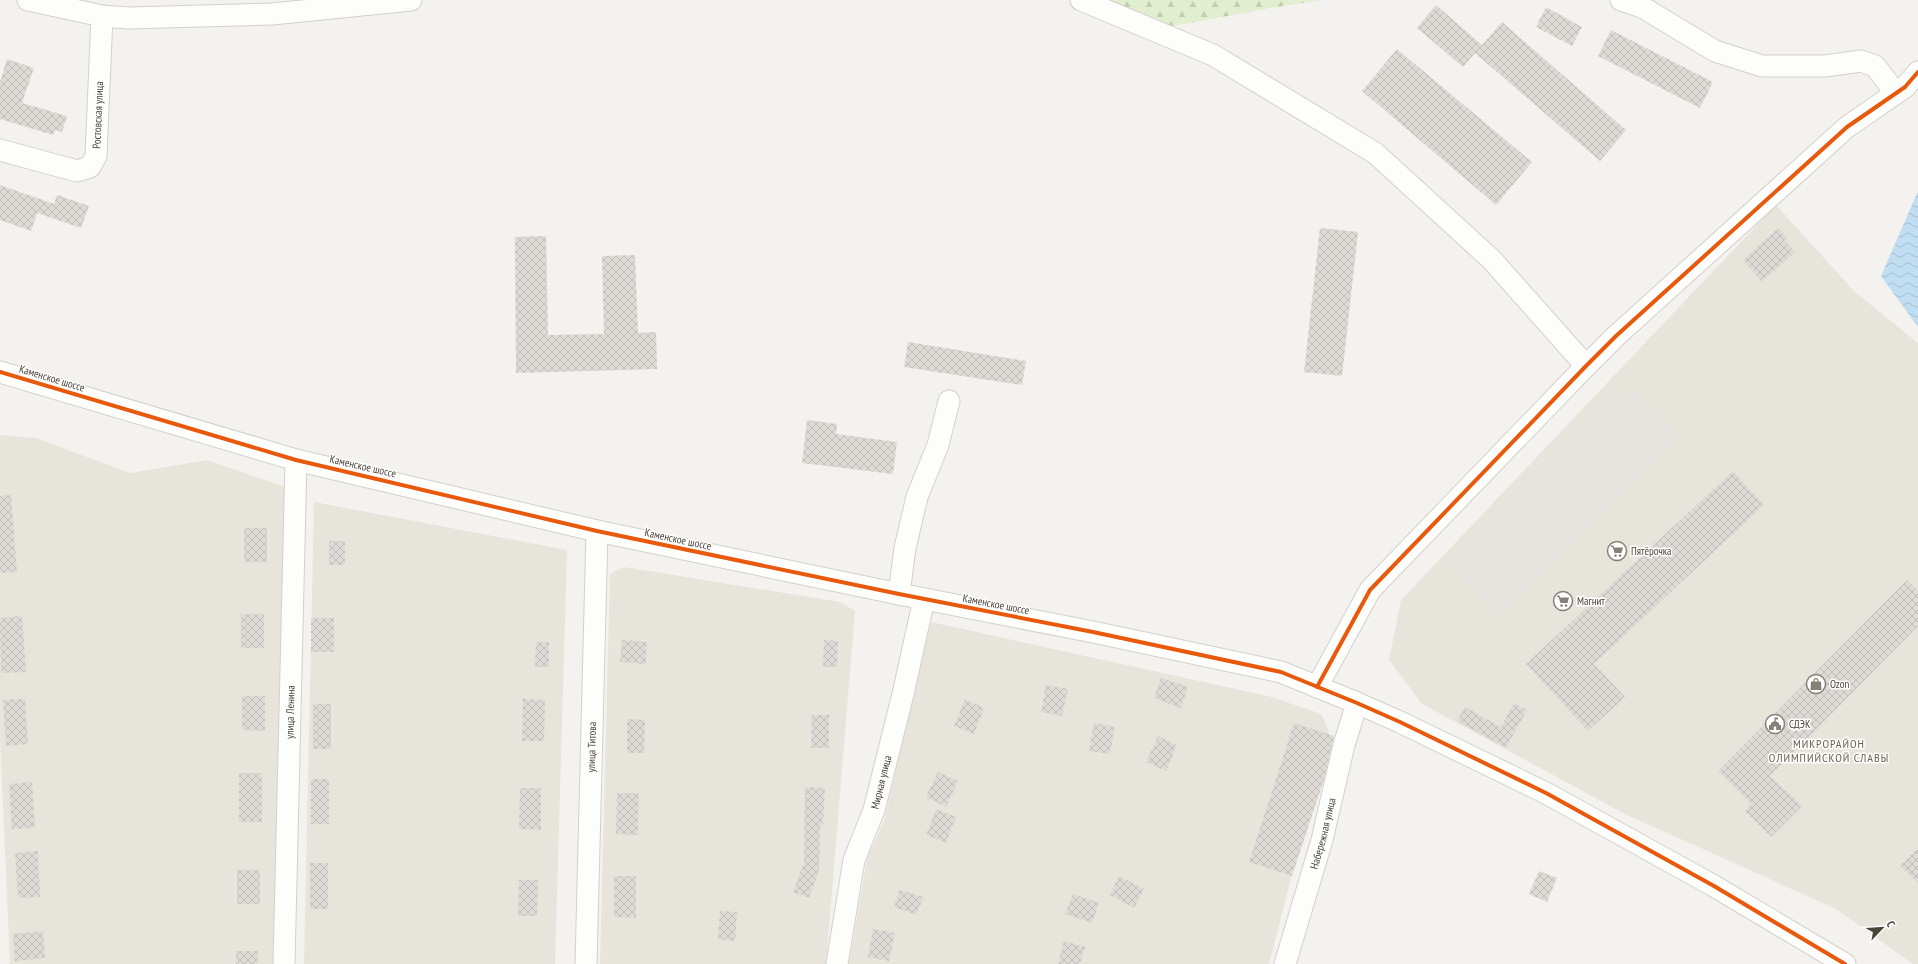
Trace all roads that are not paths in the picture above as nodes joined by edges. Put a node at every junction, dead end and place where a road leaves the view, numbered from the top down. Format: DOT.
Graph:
graph roads {
  1 [pos="28,0"];
  2 [pos="411,0"];
  3 [pos="1081,0"];
  4 [pos="1621,0"];
  5 [pos="102,16"];
  6 [pos="1918,72"];
  7 [pos="1895,92"];
  8 [pos="0,150"];
  9 [pos="1586,366"];
  10 [pos="0,372"];
  11 [pos="949,401"];
  12 [pos="296,460"];
  13 [pos="597,531"];
  14 [pos="899,594"];
  15 [pos="924,599"];
  16 [pos="1317,687"];
  17 [pos="1357,702"];
  18 [pos="284,964"];
  19 [pos="586,964"];
  20 [pos="837,964"];
  21 [pos="1285,964"];
  22 [pos="1845,964"];
  1 -- 5 [label="street"];
  2 -- 5 [label="street"];
  3 -- 9 [label="street"];
  4 -- 7 [label="street"];
  5 -- 8 [label="street, Ростовская улица"];
  6 -- 7 [label="street"];
  7 -- 9 [label="street"];
  9 -- 16 [label="street"];
  10 -- 12 [label="street, Каменское шоссе"];
  11 -- 14 [label="street"];
  12 -- 13 [label="street, Каменское шоссе"];
  12 -- 18 [label="street, улица Ленина"];
  13 -- 14 [label="street, Каменское шоссе"];
  13 -- 19 [label="street, улица Титова"];
  14 -- 15 [label="street, Каменское шоссе"];
  15 -- 16 [label="street, Каменское шоссе"];
  15 -- 20 [label="street, Мирная улица"];
  16 -- 17 [label="street, Каменское шоссе"];
  17 -- 21 [label="street, Набережная улица"];
  17 -- 22 [label="street, Каменское шоссе"];
}
